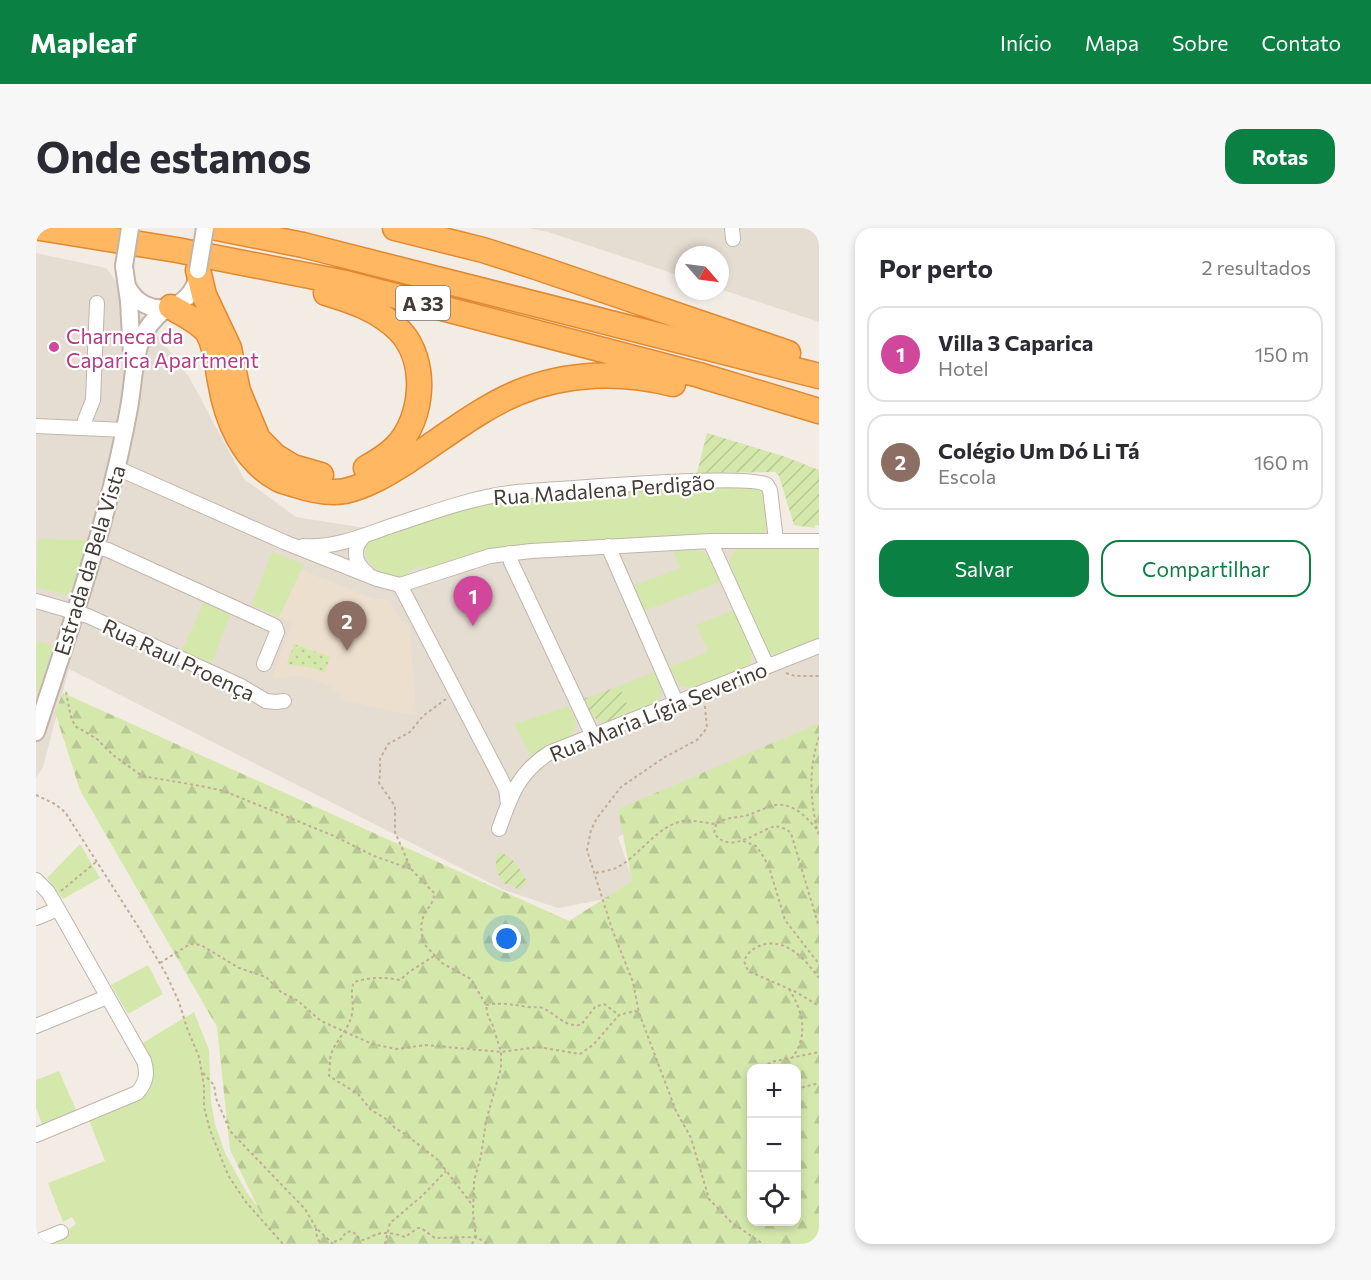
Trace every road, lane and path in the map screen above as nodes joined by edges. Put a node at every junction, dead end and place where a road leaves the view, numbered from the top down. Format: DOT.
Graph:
graph roads {
  1 [pos="40,228"];
  2 [pos="130,228"];
  3 [pos="205,228"];
  4 [pos="217,228"];
  5 [pos="395,228"];
  6 [pos="177,250"];
  7 [pos="198,270"];
  8 [pos="127,285"];
  9 [pos="98,303"];
  10 [pos="169,308"];
  11 [pos="819,363"];
  12 [pos="819,376"];
  13 [pos="133,387"];
  14 [pos="809,409"];
  15 [pos="36,426"];
  16 [pos="84,428"];
  17 [pos="125,430"];
  18 [pos="117,468"];
  19 [pos="365,535"];
  20 [pos="776,540"];
  21 [pos="710,541"];
  22 [pos="819,541"];
  23 [pos="284,542"];
  24 [pos="608,546"];
  25 [pos="96,548"];
  26 [pos="509,553"];
  27 [pos="377,579"];
  28 [pos="400,585"];
  29 [pos="36,601"];
  30 [pos="76,611"];
  31 [pos="819,646"];
  32 [pos="264,664"];
  33 [pos="771,665"];
  34 [pos="55,675"];
  35 [pos="819,676"];
  36 [pos="703,692"];
  37 [pos="457,694"];
  38 [pos="284,701"];
  39 [pos="676,702"];
  40 [pos="36,732"];
  41 [pos="593,736"];
  42 [pos="819,737"];
  43 [pos="36,795"];
  44 [pos="508,804"];
  45 [pos="716,824"];
  46 [pos="499,829"];
  47 [pos="818,831"];
  48 [pos="819,836"];
  49 [pos="743,841"];
  50 [pos="97,861"];
  51 [pos="411,869"];
  52 [pos="596,873"];
  53 [pos="36,880"];
  54 [pos="55,904"];
  55 [pos="36,918"];
  56 [pos="819,927"];
  57 [pos="434,956"];
  58 [pos="159,963"];
  59 [pos="819,964"];
  60 [pos="819,978"];
  61 [pos="789,989"];
  62 [pos="107,997"];
  63 [pos="486,1005"];
  64 [pos="819,1006"];
  65 [pos="639,1013"];
  66 [pos="619,1015"];
  67 [pos="36,1026"];
  68 [pos="344,1033"];
  69 [pos="501,1052"];
  70 [pos="819,1052"];
  71 [pos="792,1058"];
  72 [pos="768,1064"];
  73 [pos="202,1070"];
  74 [pos="819,1083"];
  75 [pos="801,1088"];
  76 [pos="36,1135"];
  77 [pos="446,1171"];
  78 [pos="473,1206"];
  79 [pos="316,1228"];
  80 [pos="61,1232"];
  81 [pos="387,1234"];
  82 [pos="476,1237"];
  83 [pos="36,1242"];
  84 [pos="333,1243"];
  85 [pos="282,1244"];
  86 [pos="321,1244"];
  87 [pos="386,1244"];
  88 [pos="472,1244"];
  89 [pos="488,1244"];
  90 [pos="763,1244"];
  1 -- 6 [label="highway, A 33"];
  2 -- 8 [label="street, bridge"];
  3 -- 7 [label="street, bridge"];
  4 -- 12 [label="highway, A 33"];
  5 -- 11 [label="highway"];
  6 -- 7 [label="highway"];
  6 -- 14 [label="highway, A 33"];
  7 -- 10 [label="street"];
  8 -- 10 [label="street"];
  8 -- 13 [label="street"];
  9 -- 16 [label="street"];
  10 -- 13 [label="street"];
  10 -- 14 [label="highway"];
  13 -- 17 [label="street, Estrada da Bela Vista"];
  15 -- 16 [label="street"];
  16 -- 17 [label="street"];
  17 -- 18 [label="street, Estrada da Bela Vista"];
  18 -- 23 [label="street, Rua Madalena Perdigão"];
  18 -- 25 [label="street, Estrada da Bela Vista"];
  19 -- 20 [label="street, Rua Madalena Perdigão"];
  19 -- 23 [label="street, Rua Madalena Perdigão"];
  19 -- 27 [label="street"];
  20 -- 21 [label="street"];
  20 -- 22 [label="street"];
  21 -- 24 [label="street"];
  21 -- 33 [label="street"];
  23 -- 27 [label="street, Rua Madalena Perdigão"];
  24 -- 26 [label="street"];
  24 -- 39 [label="street"];
  25 -- 30 [label="street, Estrada da Bela Vista"];
  25 -- 32 [label="street"];
  26 -- 28 [label="street"];
  26 -- 41 [label="street"];
  27 -- 28 [label="street, Rua Madalena Perdigão"];
  28 -- 37 [label="street"];
  29 -- 30 [label="street, Rua Raul Proença"];
  30 -- 34 [label="street, Estrada da Bela Vista"];
  30 -- 38 [label="street, Rua Raul Proença"];
  31 -- 33 [label="street, Rua Maria Lígia Severino"];
  33 -- 35 [label="path"];
  33 -- 36 [label="street, Rua Maria Lígia Severino"];
  34 -- 40 [label="street, Estrada da Bela Vista"];
  34 -- 51 [label="path"];
  36 -- 39 [label="street, Rua Maria Lígia Severino"];
  36 -- 52 [label="path"];
  37 -- 44 [label="street"];
  37 -- 51 [label="path"];
  39 -- 41 [label="street, Rua Maria Lígia Severino"];
  41 -- 44 [label="street, Rua Maria Lígia Severino"];
  42 -- 47 [label="path"];
  43 -- 50 [label="path"];
  44 -- 46 [label="street, Rua Maria Lígia Severino"];
  45 -- 47 [label="path"];
  45 -- 49 [label="path"];
  45 -- 52 [label="path"];
  47 -- 48 [label="path"];
  49 -- 56 [label="path"];
  49 -- 59 [label="path"];
  50 -- 54 [label="path"];
  50 -- 58 [label="path"];
  51 -- 57 [label="path"];
  52 -- 65 [label="path"];
  53 -- 54 [label="street"];
  54 -- 55 [label="street"];
  54 -- 62 [label="street"];
  57 -- 63 [label="path"];
  57 -- 68 [label="path"];
  58 -- 68 [label="path"];
  58 -- 73 [label="path"];
  60 -- 61 [label="path"];
  61 -- 64 [label="path"];
  61 -- 71 [label="path"];
  62 -- 67 [label="street"];
  62 -- 76 [label="street"];
  63 -- 66 [label="path"];
  63 -- 69 [label="path"];
  65 -- 66 [label="path"];
  65 -- 90 [label="path"];
  66 -- 69 [label="path"];
  68 -- 69 [label="path"];
  68 -- 77 [label="path"];
  69 -- 78 [label="path"];
  70 -- 71 [label="path"];
  71 -- 72 [label="path"];
  73 -- 79 [label="path"];
  73 -- 85 [label="path"];
  74 -- 75 [label="path"];
  77 -- 78 [label="path"];
  77 -- 81 [label="path"];
  78 -- 82 [label="path"];
  79 -- 84 [label="path"];
  79 -- 86 [label="path"];
  80 -- 83 [label="street"];
  81 -- 82 [label="path"];
  81 -- 84 [label="path"];
  81 -- 87 [label="path"];
  82 -- 88 [label="path"];
  82 -- 89 [label="path"];
}
